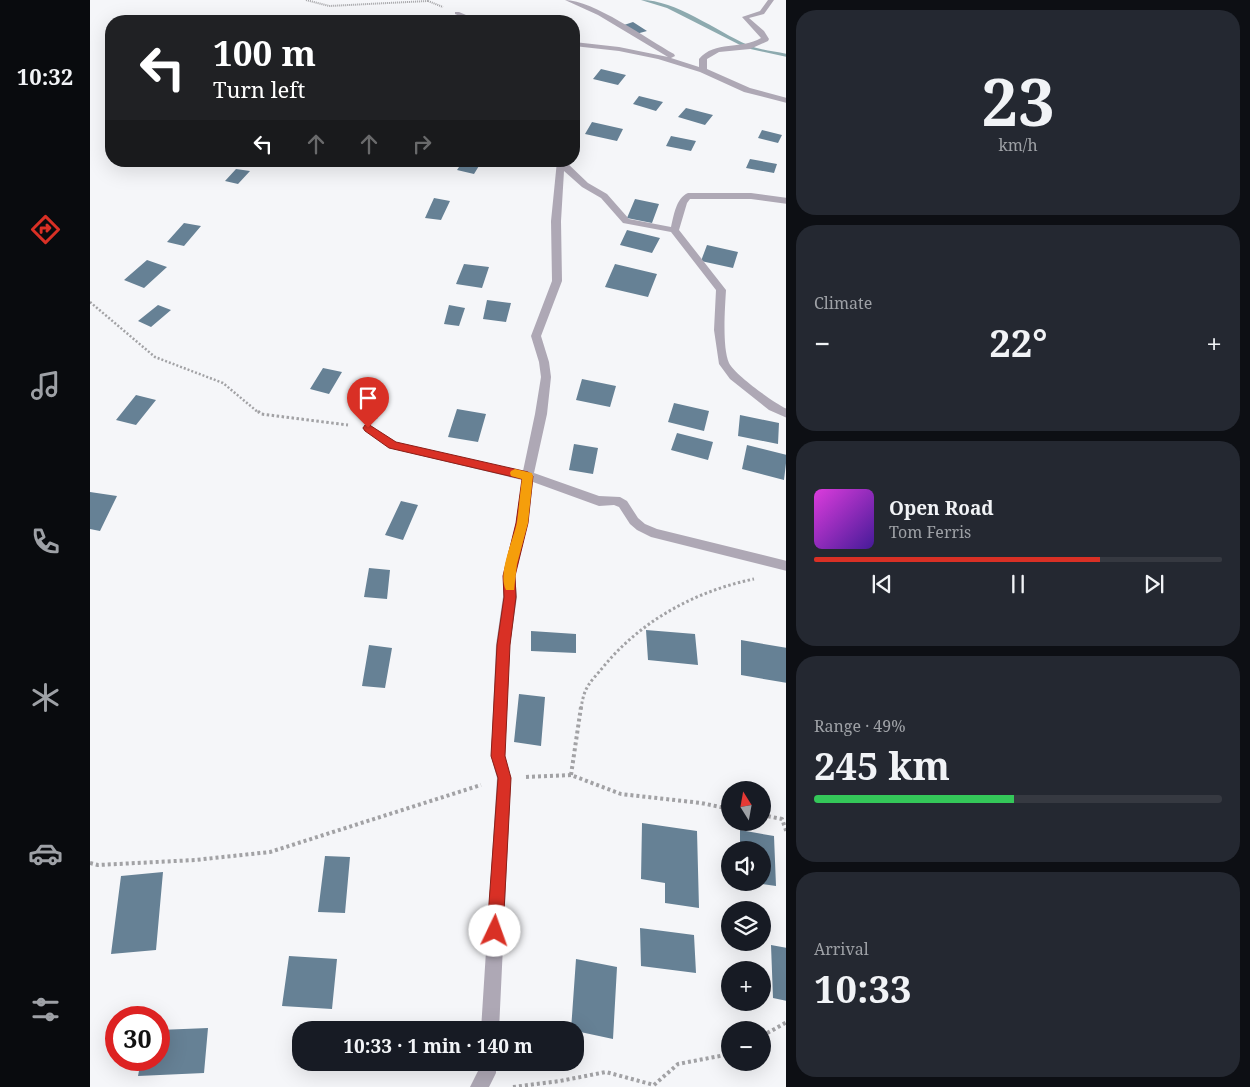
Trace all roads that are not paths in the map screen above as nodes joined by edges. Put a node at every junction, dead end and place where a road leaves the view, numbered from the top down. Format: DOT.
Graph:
graph roads {
  1 [pos="568,0"];
  2 [pos="771,0"];
  3 [pos="457,13"];
  4 [pos="462,15"];
  5 [pos="580,45"];
  6 [pos="686,65"];
  7 [pos="702,70"];
  8 [pos="786,100"];
  9 [pos="561,167"];
  10 [pos="565,167"];
  11 [pos="786,201"];
  12 [pos="674,230"];
  13 [pos="786,414"];
  14 [pos="368,428"];
  15 [pos="528,476"];
  16 [pos="786,566"];
  17 [pos="490,1021"];
  18 [pos="487,1071"];
  19 [pos="480,1087"];
  1 -- 6 [label="street"];
  2 -- 7 [label="street"];
  3 -- 4 [label="street"];
  5 -- 6 [label="street"];
  6 -- 7 [label="street"];
  7 -- 8 [label="street"];
  9 -- 15 [label="street"];
  10 -- 12 [label="street"];
  11 -- 12 [label="street"];
  12 -- 13 [label="street"];
  14 -- 15 [label="street"];
  15 -- 16 [label="street"];
  15 -- 17 [label="street"];
  18 -- 19 [label="street"];
}
